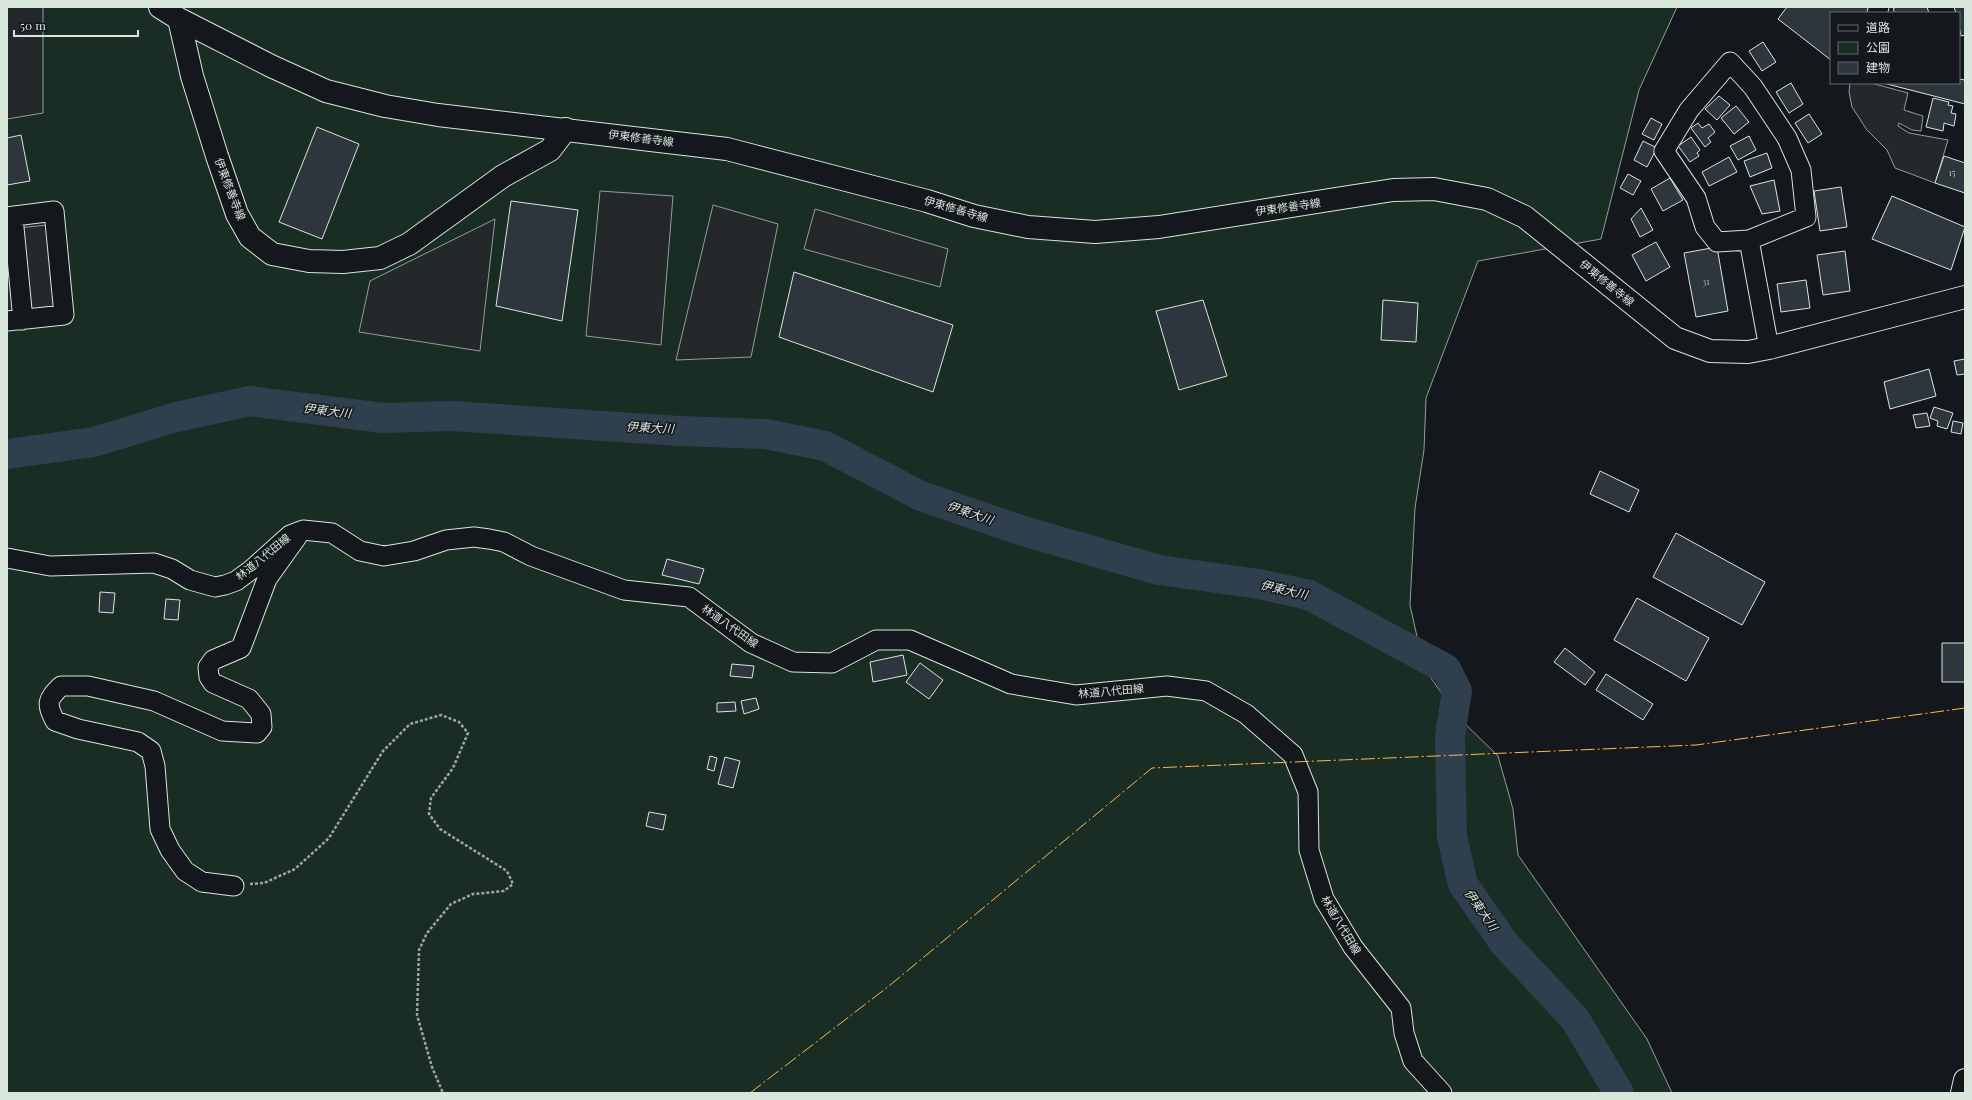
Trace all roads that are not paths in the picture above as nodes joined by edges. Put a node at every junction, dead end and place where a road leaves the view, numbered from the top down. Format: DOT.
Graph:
graph roads {
  1 [pos="160,7"];
  2 [pos="179,19"];
  3 [pos="566,129"];
  4 [pos="10,217"];
  5 [pos="1749,240"];
  6 [pos="1965,297"];
  7 [pos="15,320"];
  8 [pos="1769,348"];
  9 [pos="302,530"];
  10 [pos="7,558"];
  11 [pos="234,886"];
  12 [pos="1965,1080"];
  13 [pos="1442,1093"];
  14 [pos="1962,1093"];
  1 -- 2 [label="main road, 伊東修善寺線"];
  2 -- 3 [label="main road, 伊東修善寺線"];
  2 -- 3 [label="main road, 伊東修善寺線"];
  3 -- 8 [label="main road, 伊東修善寺線"];
  4 -- 7 [label="street"];
  4 -- 7 [label="street"];
  5 -- 5 [label="street"];
  5 -- 8 [label="street"];
  6 -- 8 [label="main road, 伊東修善寺線"];
  9 -- 10 [label="street, 林道八代田線"];
  9 -- 11 [label="street"];
  9 -- 13 [label="street, 林道八代田線"];
  12 -- 14 [label="main road"];
}
